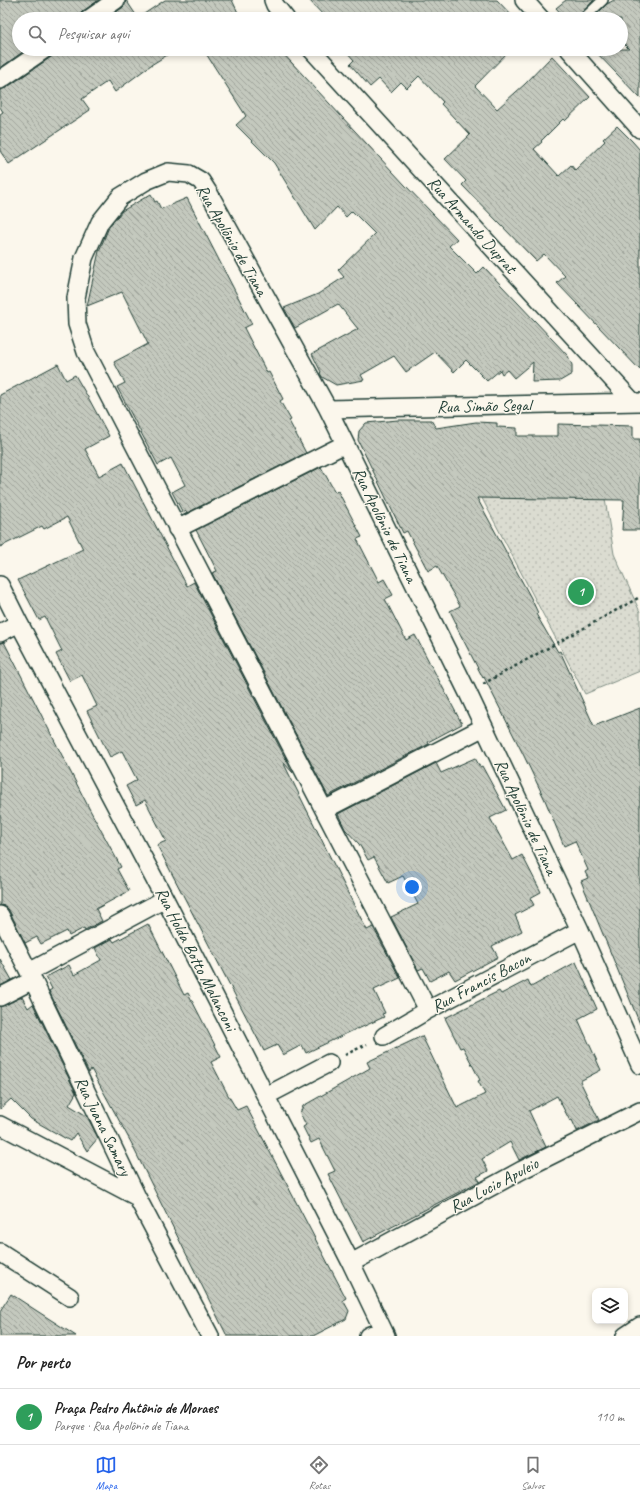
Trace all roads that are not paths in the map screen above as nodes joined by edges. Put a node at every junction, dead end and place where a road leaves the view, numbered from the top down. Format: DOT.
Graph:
graph roads {
  1 [pos="116,0"];
  2 [pos="273,0"];
  3 [pos="524,0"];
  4 [pos="603,0"];
  5 [pos="99,12"];
  6 [pos="281,12"];
  7 [pos="535,12"];
  8 [pos="590,12"];
  9 [pos="35,56"];
  10 [pos="317,56"];
  11 [pos="575,56"];
  12 [pos="0,80"];
  13 [pos="640,129"];
  14 [pos="637,402"];
  15 [pos="328,409"];
  16 [pos="345,444"];
  17 [pos="177,529"];
  18 [pos="0,585"];
  19 [pos="19,623"];
  20 [pos="0,634"];
  21 [pos="484,727"];
  22 [pos="324,810"];
  23 [pos="165,898"];
  24 [pos="0,915"];
  25 [pos="580,930"];
  26 [pos="31,976"];
  27 [pos="0,997"];
  28 [pos="428,1010"];
  29 [pos="384,1036"];
  30 [pos="328,1063"];
  31 [pos="640,1065"];
  32 [pos="266,1096"];
  33 [pos="640,1111"];
  34 [pos="0,1125"];
  35 [pos="137,1197"];
  36 [pos="0,1252"];
  37 [pos="351,1264"];
  38 [pos="70,1297"];
  39 [pos="640,1326"];
  40 [pos="379,1334"];
  41 [pos="210,1336"];
  42 [pos="625,1336"];
  1 -- 5 [label="street"];
  2 -- 6 [label="street"];
  3 -- 7 [label="street"];
  4 -- 8 [label="lane"];
  9 -- 12 [label="street"];
  10 -- 14 [label="street, Rua Armando Duprat"];
  11 -- 13 [label="street"];
  14 -- 15 [label="street, Rua Simão Segal"];
  15 -- 16 [label="street, Rua Apolônio de Tiana"];
  15 -- 17 [label="street, Rua Apolônio de Tiana"];
  16 -- 17 [label="street"];
  16 -- 21 [label="street, Rua Apolônio de Tiana"];
  17 -- 22 [label="street, Rua Apolônio de Tiana"];
  18 -- 19 [label="street, Rua Holda Botto Malanconi"];
  19 -- 20 [label="street"];
  19 -- 23 [label="street, Rua Holda Botto Malanconi"];
  21 -- 22 [label="street"];
  21 -- 25 [label="street, Rua Apolônio de Tiana"];
  22 -- 28 [label="street, Rua Apolônio de Tiana"];
  23 -- 26 [label="street"];
  23 -- 32 [label="street, Rua Holda Botto Malanconi"];
  24 -- 26 [label="street, Rua Juana Samary"];
  25 -- 28 [label="street, Rua Francis Bacon"];
  25 -- 31 [label="street, Rua Apolônio de Tiana"];
  26 -- 27 [label="street"];
  26 -- 35 [label="street, Rua Juana Samary"];
  28 -- 29 [label="street, Rua Francis Bacon"];
  30 -- 32 [label="street"];
  32 -- 37 [label="street, Rua Holda Botto Malanconi"];
  33 -- 37 [label="street, Rua Lucio Apuleio"];
  34 -- 35 [label="street"];
  35 -- 41 [label="street, Rua Juana Samary"];
  36 -- 38 [label="street"];
  37 -- 40 [label="street, Rua Holda Botto Malanconi"];
  39 -- 42 [label="street"];
}
